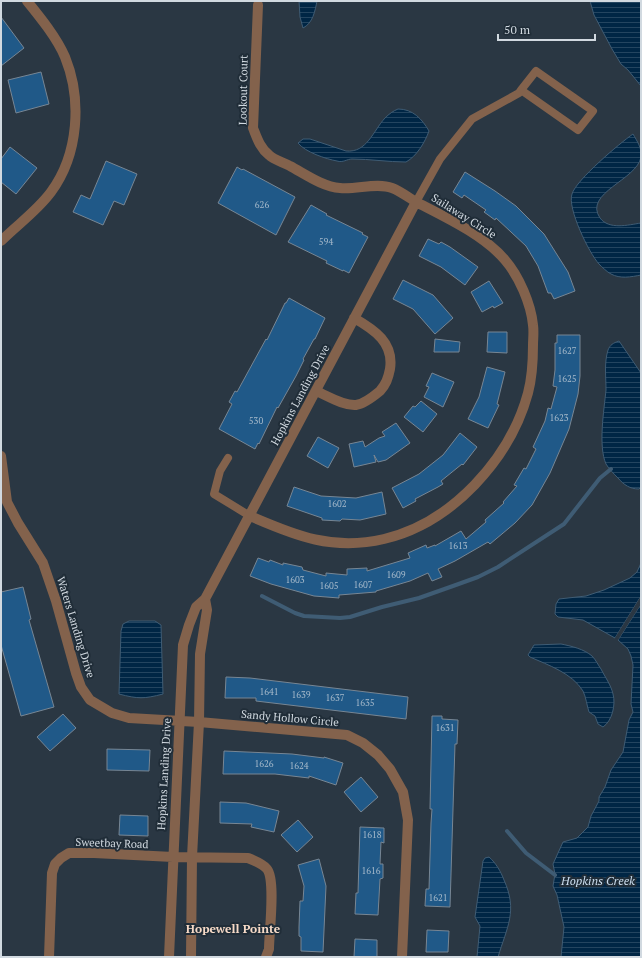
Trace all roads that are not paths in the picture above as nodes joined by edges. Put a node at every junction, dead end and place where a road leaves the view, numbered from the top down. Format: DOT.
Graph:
graph roads {
  1 [pos="27,1"];
  2 [pos="258,5"];
  3 [pos="521,90"];
  4 [pos="416,202"];
  5 [pos="1,240"];
  6 [pos="354,318"];
  7 [pos="316,391"];
  8 [pos="1,456"];
  9 [pos="228,458"];
  10 [pos="250,516"];
  11 [pos="205,599"];
  12 [pos="179,722"];
  13 [pos="199,722"];
  14 [pos="192,857"];
  15 [pos="173,858"];
  16 [pos="49,957"];
  17 [pos="169,957"];
  18 [pos="191,957"];
  19 [pos="266,957"];
  20 [pos="402,957"];
  1 -- 5 [label="street"];
  2 -- 4 [label="street, Lookout Court"];
  3 -- 3 [label="lane"];
  3 -- 4 [label="lane"];
  4 -- 6 [label="street, Hopkins Landing Drive"];
  4 -- 10 [label="street, Sailaway Circle"];
  6 -- 7 [label="street, Hopkins Landing Drive"];
  6 -- 7 [label="street"];
  7 -- 10 [label="street, Hopkins Landing Drive"];
  8 -- 12 [label="street, Waters Landing Drive"];
  9 -- 10 [label="lane"];
  10 -- 11 [label="street, Hopkins Landing Drive"];
  11 -- 12 [label="street, Hopkins Landing Drive"];
  11 -- 13 [label="street"];
  12 -- 13 [label="street, Waters Landing Drive"];
  12 -- 15 [label="street, Hopkins Landing Drive"];
  13 -- 14 [label="street"];
  13 -- 20 [label="street, Sandy Hollow Circle"];
  14 -- 15 [label="street, Sweetbay Road"];
  14 -- 18 [label="street"];
  14 -- 19 [label="street, Sweetbay Road"];
  15 -- 16 [label="street, Sweetbay Road"];
  15 -- 17 [label="street, Hopkins Landing Drive"];
}
